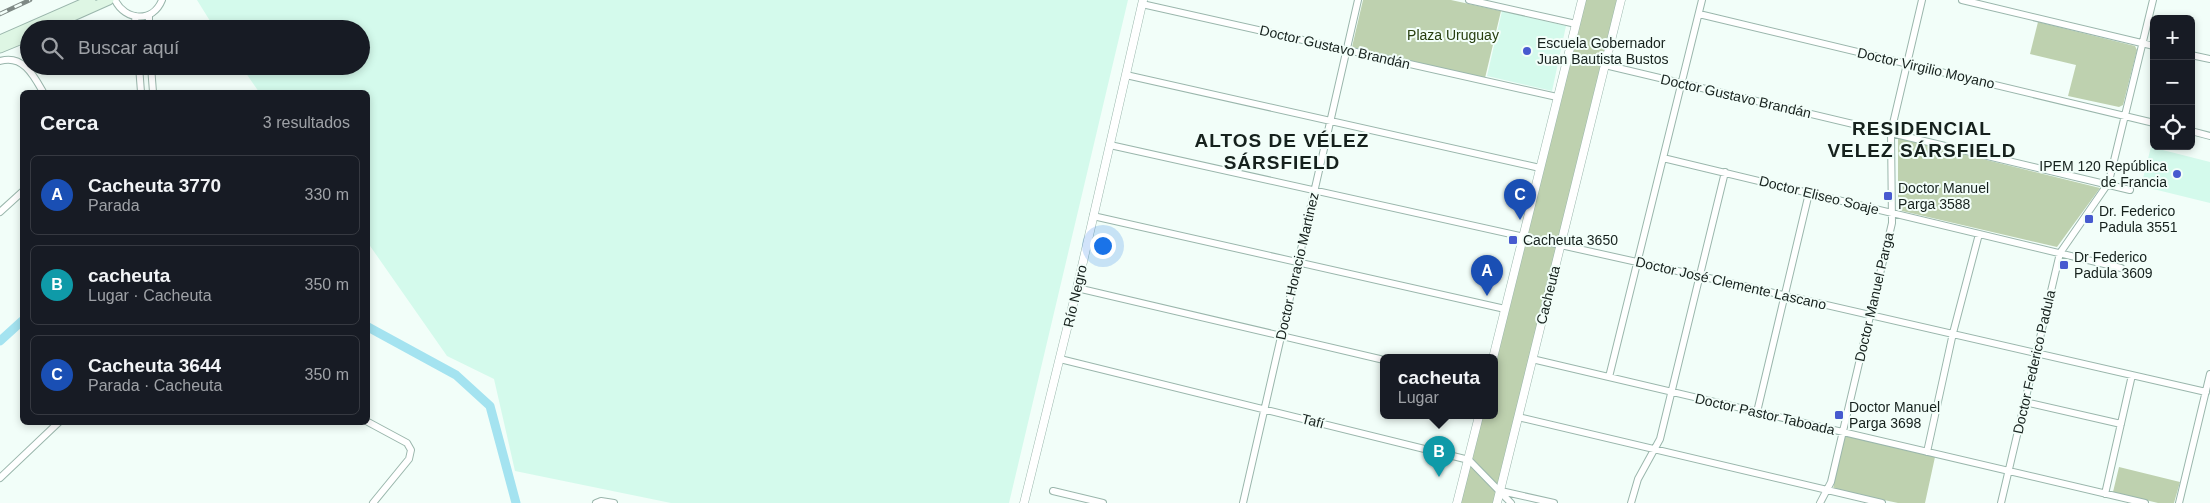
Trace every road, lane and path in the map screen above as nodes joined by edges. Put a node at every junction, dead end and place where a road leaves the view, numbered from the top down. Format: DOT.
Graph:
graph roads {
  1 [pos="91,0"];
  2 [pos="109,0"];
  3 [pos="115,0"];
  4 [pos="162,0"];
  5 [pos="1358,0"];
  6 [pos="1469,0"];
  7 [pos="1582,0"];
  8 [pos="1621,0"];
  9 [pos="1702,0"];
  10 [pos="1922,0"];
  11 [pos="1962,0"];
  12 [pos="2153,0"];
  13 [pos="1143,2"];
  14 [pos="1699,14"];
  15 [pos="149,15"];
  16 [pos="136,16"];
  17 [pos="46,20"];
  18 [pos="64,20"];
  19 [pos="136,20"];
  20 [pos="149,20"];
  21 [pos="1576,24"];
  22 [pos="20,31"];
  23 [pos="0,40"];
  24 [pos="20,40"];
  25 [pos="2143,43"];
  26 [pos="2150,45"];
  27 [pos="0,48"];
  28 [pos="1347,50"];
  29 [pos="2195,56"];
  30 [pos="2210,59"];
  31 [pos="0,61"];
  32 [pos="20,64"];
  33 [pos="1907,64"];
  34 [pos="1605,65"];
  35 [pos="1126,74"];
  36 [pos="34,75"];
  37 [pos="140,75"];
  38 [pos="152,75"];
  39 [pos="1682,83"];
  40 [pos="42,90"];
  41 [pos="141,90"];
  42 [pos="153,90"];
  43 [pos="1557,97"];
  44 [pos="2126,116"];
  45 [pos="1330,121"];
  46 [pos="2150,121"];
  47 [pos="1891,132"];
  48 [pos="2195,133"];
  49 [pos="2210,136"];
  50 [pos="1110,145"];
  51 [pos="1663,158"];
  52 [pos="1540,168"];
  53 [pos="1725,172"];
  54 [pos="2107,185"];
  55 [pos="2130,190"];
  56 [pos="1314,191"];
  57 [pos="1809,193"];
  58 [pos="20,194"];
  59 [pos="0,212"];
  60 [pos="1893,213"];
  61 [pos="1094,216"];
  62 [pos="1979,234"];
  63 [pos="1523,237"];
  64 [pos="1560,245"];
  65 [pos="2060,253"];
  66 [pos="1637,262"];
  67 [pos="1298,263"];
  68 [pos="2121,268"];
  69 [pos="1700,276"];
  70 [pos="1077,288"];
  71 [pos="1784,295"];
  72 [pos="1505,309"];
  73 [pos="1870,314"];
  74 [pos="1953,333"];
  75 [pos="1281,336"];
  76 [pos="1494,354"];
  77 [pos="2036,354"];
  78 [pos="1060,359"];
  79 [pos="1380,359"];
  80 [pos="1532,359"];
  81 [pos="2210,374"];
  82 [pos="2132,375"];
  83 [pos="1609,377"];
  84 [pos="1672,392"];
  85 [pos="2206,392"];
  86 [pos="2025,402"];
  87 [pos="1264,409"];
  88 [pos="1757,412"];
  89 [pos="1518,417"];
  90 [pos="1478,419"];
  91 [pos="370,423"];
  92 [pos="2121,424"];
  93 [pos="56,425"];
  94 [pos="1842,432"];
  95 [pos="1655,450"];
  96 [pos="1927,452"];
  97 [pos="1468,460"];
  98 [pos="2009,471"];
  99 [pos="0,478"];
  100 [pos="1827,490"];
  101 [pos="1053,491"];
  102 [pos="1500,491"];
  103 [pos="2105,494"];
  104 [pos="373,503"];
  105 [pos="596,503"];
  106 [pos="614,503"];
  107 [pos="1024,503"];
  108 [pos="1103,503"];
  109 [pos="1243,503"];
  110 [pos="1457,503"];
  111 [pos="1497,503"];
  112 [pos="1511,503"];
  113 [pos="1550,503"];
  114 [pos="1631,503"];
  115 [pos="1820,503"];
  116 [pos="1882,503"];
  117 [pos="2000,503"];
  118 [pos="2145,503"];
  119 [pos="2178,503"];
  1 -- 17 [label="main road"];
  2 -- 18 [label="main road"];
  3 -- 16 [label="street"];
  4 -- 15 [label="street"];
  5 -- 28 [label="street, Doctor Horacio Martinez"];
  6 -- 21 [label="street"];
  7 -- 21 [label="street"];
  8 -- 34 [label="street, Cacheuta"];
  9 -- 14 [label="street"];
  10 -- 33 [label="street, Doctor Manuel Parga"];
  11 -- 25 [label="street"];
  12 -- 25 [label="street, Doctor Federico Padula"];
  13 -- 28 [label="street, Doctor Gustavo Brandán"];
  13 -- 35 [label="street, Río Negro"];
  14 -- 33 [label="street, Doctor Virgilio Moyano"];
  14 -- 39 [label="street"];
  15 -- 16 [label="street"];
  15 -- 20 [label="street"];
  16 -- 19 [label="street"];
  21 -- 43 [label="street"];
  22 -- 23 [label="main road"];
  24 -- 27 [label="main road"];
  25 -- 26 [label="street"];
  25 -- 44 [label="street, Doctor Federico Padula"];
  28 -- 43 [label="street, Doctor Gustavo Brandán"];
  28 -- 45 [label="street, Doctor Horacio Martinez"];
  29 -- 30 [label="street"];
  31 -- 32 [label="street"];
  33 -- 44 [label="street, Doctor Virgilio Moyano"];
  33 -- 47 [label="street, Doctor Manuel Parga"];
  34 -- 39 [label="street, Doctor Gustavo Brandán"];
  34 -- 64 [label="street, Cacheuta"];
  35 -- 45 [label="street"];
  35 -- 50 [label="street, Río Negro"];
  36 -- 40 [label="street"];
  37 -- 41 [label="street"];
  38 -- 42 [label="street"];
  39 -- 47 [label="street, Doctor Gustavo Brandán"];
  39 -- 51 [label="street"];
  43 -- 52 [label="street"];
  44 -- 46 [label="street, Doctor Virgilio Moyano"];
  44 -- 54 [label="street, Doctor Federico Padula"];
  45 -- 52 [label="street"];
  45 -- 56 [label="street, Doctor Horacio Martinez"];
  47 -- 54 [label="street, Doctor Gustavo Brandán"];
  47 -- 60 [label="street, Doctor Manuel Parga"];
  48 -- 49 [label="street"];
  50 -- 56 [label="street, Doctor José Clemente Lascano"];
  50 -- 61 [label="street, Río Negro"];
  51 -- 53 [label="street, Doctor Eliseo Soaje"];
  51 -- 66 [label="street"];
  52 -- 63 [label="street"];
  53 -- 57 [label="street, Doctor Eliseo Soaje"];
  53 -- 69 [label="street"];
  54 -- 55 [label="street, Doctor Gustavo Brandán"];
  54 -- 65 [label="street, Doctor Federico Padula"];
  56 -- 63 [label="street, Doctor José Clemente Lascano"];
  56 -- 67 [label="street, Doctor Horacio Martinez"];
  57 -- 60 [label="street, Doctor Eliseo Soaje"];
  57 -- 71 [label="street"];
  58 -- 59 [label="street"];
  60 -- 62 [label="street, Doctor Eliseo Soaje"];
  60 -- 73 [label="street, Doctor Manuel Parga"];
  61 -- 67 [label="street"];
  61 -- 70 [label="street, Río Negro"];
  62 -- 65 [label="street, Doctor Eliseo Soaje"];
  62 -- 74 [label="street"];
  63 -- 64 [label="street, Doctor José Clemente Lascano"];
  63 -- 72 [label="street"];
  64 -- 66 [label="street, Doctor José Clemente Lascano"];
  64 -- 80 [label="street, Cacheuta"];
  65 -- 68 [label="street, Doctor Eliseo Soaje"];
  65 -- 77 [label="street, Doctor Federico Padula"];
  66 -- 69 [label="street, Doctor José Clemente Lascano"];
  66 -- 83 [label="street"];
  67 -- 72 [label="street"];
  67 -- 75 [label="street, Doctor Horacio Martinez"];
  69 -- 71 [label="street, Doctor José Clemente Lascano"];
  69 -- 84 [label="street"];
  70 -- 75 [label="street"];
  70 -- 78 [label="street, Río Negro"];
  71 -- 73 [label="street, Doctor José Clemente Lascano"];
  71 -- 88 [label="street"];
  72 -- 76 [label="street"];
  73 -- 74 [label="street, Doctor José Clemente Lascano"];
  73 -- 94 [label="street, Doctor Manuel Parga"];
  74 -- 77 [label="street, Doctor José Clemente Lascano"];
  74 -- 96 [label="street"];
  75 -- 79 [label="street"];
  75 -- 87 [label="street, Doctor Horacio Martinez"];
  77 -- 82 [label="street, Doctor José Clemente Lascano"];
  77 -- 86 [label="street, Doctor Federico Padula"];
  78 -- 87 [label="street, Tafí"];
  78 -- 107 [label="street, Río Negro"];
  80 -- 83 [label="street, Doctor Pastor Taboada"];
  80 -- 89 [label="street, Cacheuta"];
  81 -- 85 [label="street"];
  82 -- 85 [label="street, Doctor José Clemente Lascano"];
  82 -- 92 [label="street"];
  83 -- 84 [label="street, Doctor Pastor Taboada"];
  84 -- 88 [label="street, Doctor Pastor Taboada"];
  84 -- 95 [label="street"];
  85 -- 119 [label="street"];
  86 -- 92 [label="street"];
  86 -- 98 [label="street, Doctor Federico Padula"];
  87 -- 97 [label="street, Tafí"];
  87 -- 109 [label="street, Doctor Horacio Martinez"];
  88 -- 94 [label="street, Doctor Pastor Taboada"];
  89 -- 95 [label="street"];
  89 -- 102 [label="street, Cacheuta"];
  90 -- 97 [label="street"];
  91 -- 104 [label="street"];
  92 -- 103 [label="street"];
  93 -- 99 [label="street"];
  94 -- 96 [label="street, Doctor Pastor Taboada"];
  94 -- 100 [label="street, Doctor Manuel Parga"];
  95 -- 100 [label="street"];
  95 -- 114 [label="street"];
  96 -- 98 [label="street, Doctor Pastor Taboada"];
  97 -- 102 [label="street"];
  97 -- 110 [label="street"];
  98 -- 103 [label="street, Doctor Pastor Taboada"];
  98 -- 117 [label="street, Doctor Federico Padula"];
  100 -- 115 [label="street, Doctor Manuel Parga"];
  100 -- 116 [label="street"];
  101 -- 108 [label="street"];
  102 -- 111 [label="street, Cacheuta"];
  102 -- 112 [label="street"];
  102 -- 113 [label="street"];
  103 -- 118 [label="street, Doctor Pastor Taboada"];
  105 -- 106 [label="street"];
}
